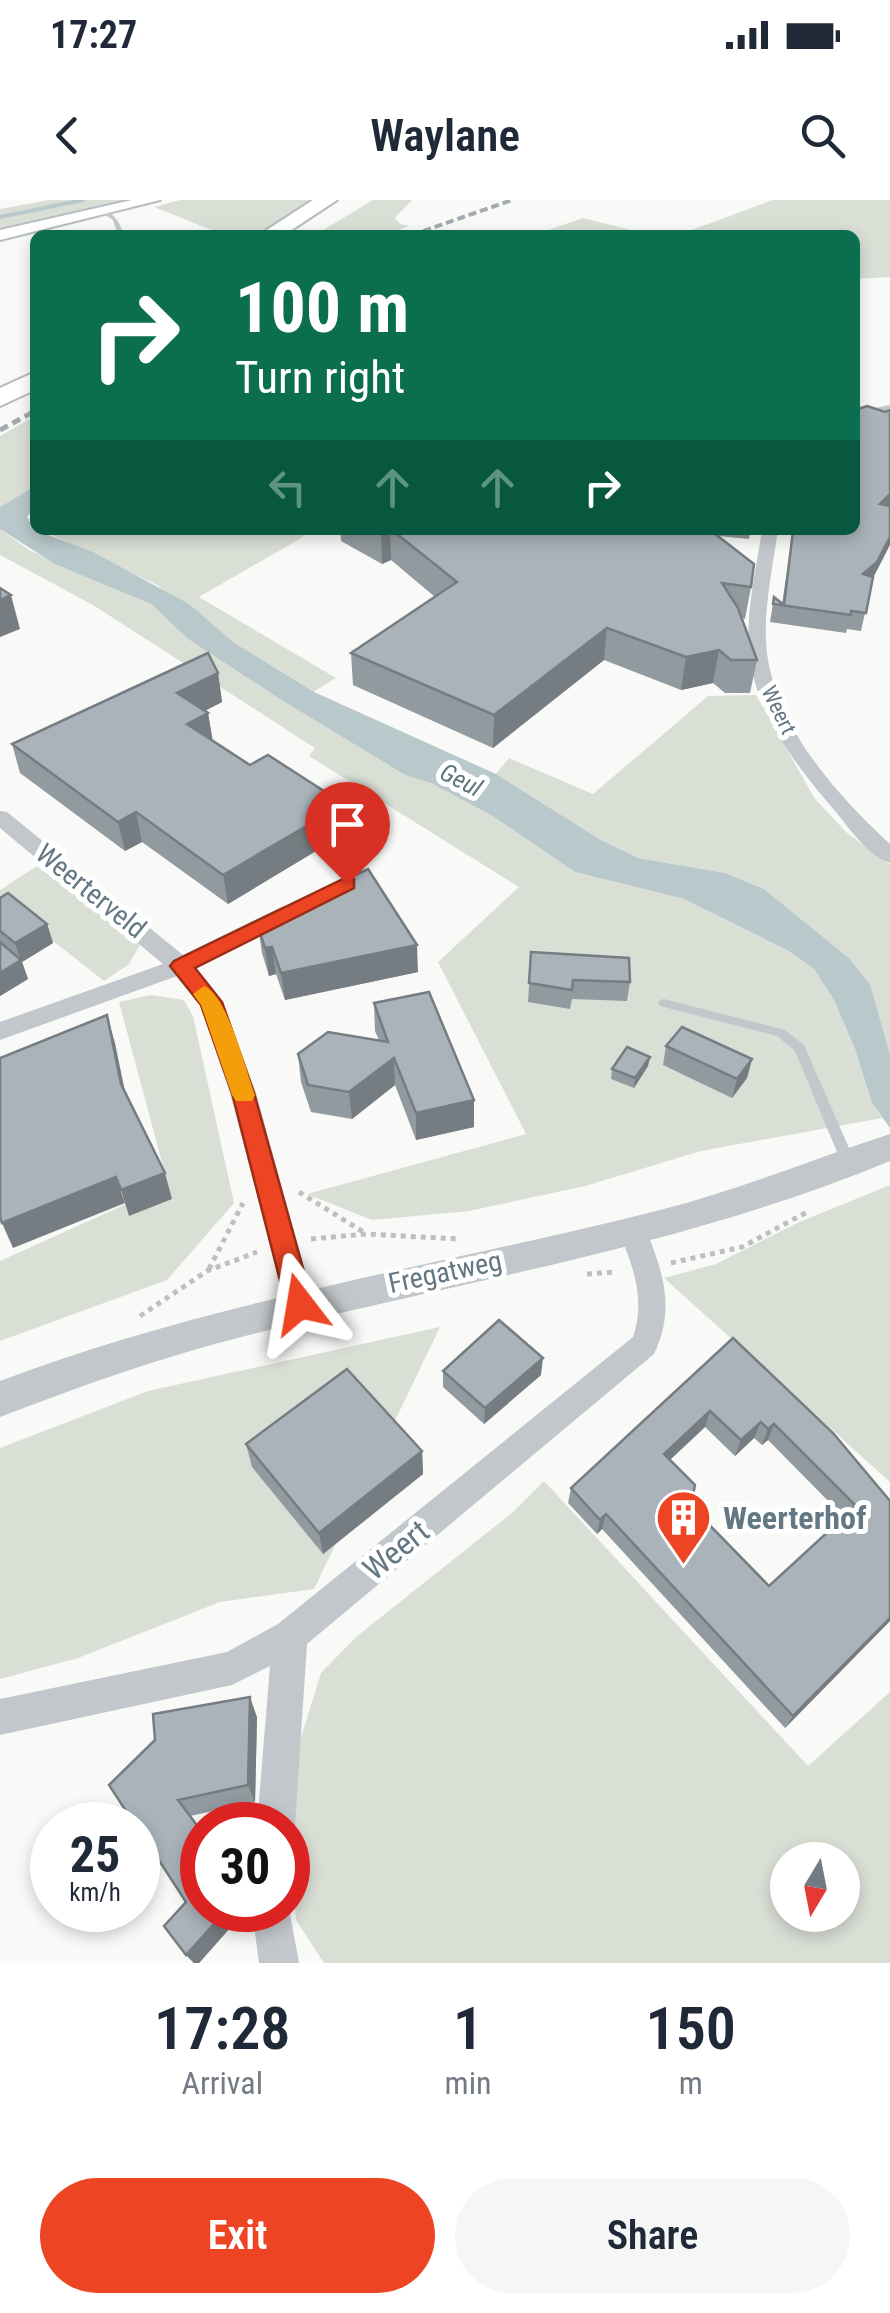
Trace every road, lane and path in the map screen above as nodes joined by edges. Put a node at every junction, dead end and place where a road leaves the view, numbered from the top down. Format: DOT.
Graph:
graph roads {
  1 [pos="152,200"];
  2 [pos="334,205"];
  3 [pos="102,212"];
  4 [pos="119,230"];
  5 [pos="281,230"];
  6 [pos="306,230"];
  7 [pos="0,234"];
  8 [pos="30,367"];
  9 [pos="0,382"];
  10 [pos="30,383"];
  11 [pos="0,398"];
  12 [pos="890,408"];
  13 [pos="860,415"];
  14 [pos="770,535"];
  15 [pos="0,817"];
  16 [pos="890,856"];
  17 [pos="314,900"];
  18 [pos="181,966"];
  19 [pos="664,1003"];
  20 [pos="0,1031"];
  21 [pos="890,1147"];
  22 [pos="262,1163"];
  23 [pos="848,1164"];
  24 [pos="819,1206"];
  25 [pos="633,1232"];
  26 [pos="430,1238"];
  27 [pos="647,1268"];
  28 [pos="183,1288"];
  29 [pos="300,1304"];
  30 [pos="0,1399"];
  31 [pos="290,1636"];
  32 [pos="0,1717"];
  33 [pos="278,1802"];
  34 [pos="274,1932"];
  35 [pos="279,1963"];
  1 -- 3 [label="main road"];
  2 -- 5 [label="highway"];
  2 -- 6 [label="highway"];
  3 -- 4 [label="lane"];
  3 -- 7 [label="main road"];
  8 -- 9 [label="highway"];
  10 -- 11 [label="highway"];
  12 -- 13 [label="street"];
  14 -- 16 [label="street, Weert"];
  15 -- 18 [label="street, Weerterveld"];
  17 -- 18 [label="street"];
  18 -- 20 [label="street, Weerterveld"];
  18 -- 22 [label="street, Weerterveld"];
  19 -- 23 [label="lane"];
  21 -- 23 [label="street, Fregatweg"];
  22 -- 26 [label="path"];
  22 -- 28 [label="path"];
  22 -- 29 [label="street, Weerterveld"];
  23 -- 25 [label="street, Fregatweg"];
  24 -- 27 [label="path"];
  25 -- 27 [label="street, Weert"];
  25 -- 29 [label="street, Fregatweg"];
  27 -- 31 [label="street, Weert"];
  29 -- 30 [label="street, Fregatweg"];
  31 -- 32 [label="street, Weert"];
  31 -- 33 [label="street"];
  34 -- 35 [label="street"];
}
